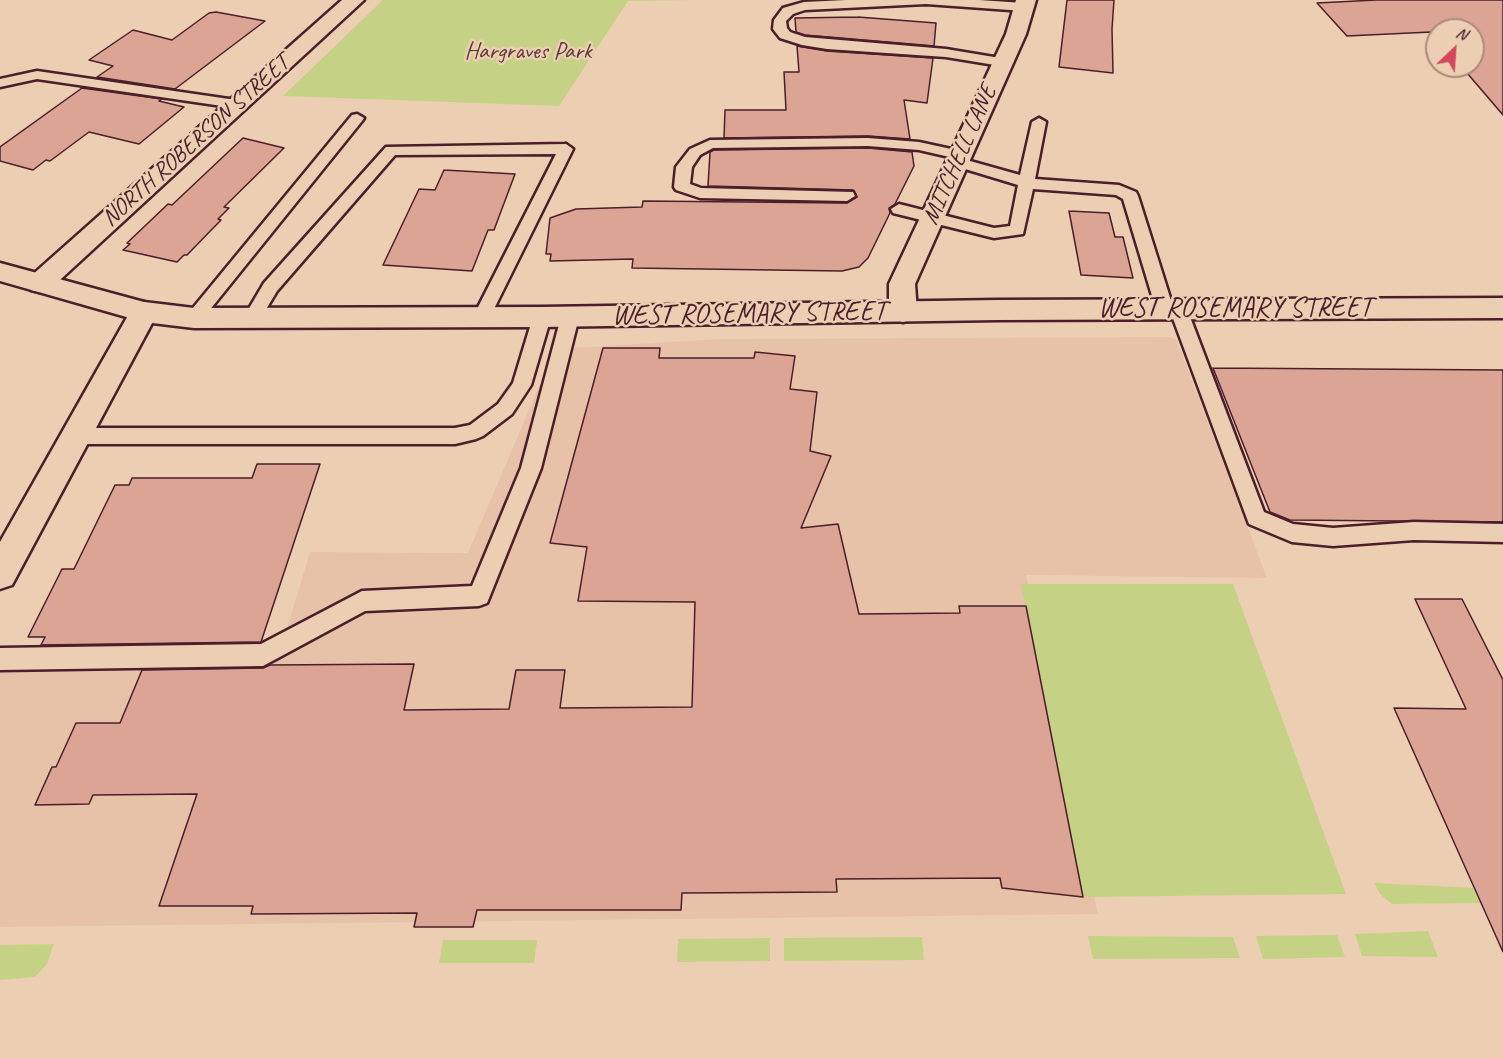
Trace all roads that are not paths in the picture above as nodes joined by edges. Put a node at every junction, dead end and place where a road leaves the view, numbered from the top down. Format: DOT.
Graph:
graph roads {
  1 [pos="354,0"];
  2 [pos="1025,3"];
  3 [pos="1001,62"];
  4 [pos="0,82"];
  5 [pos="236,104"];
  6 [pos="357,118"];
  7 [pos="1039,122"];
  8 [pos="958,158"];
  9 [pos="1026,182"];
  10 [pos="847,196"];
  11 [pos="899,209"];
  12 [pos="932,218"];
  13 [pos="0,272"];
  14 [pos="40,283"];
  15 [pos="1503,308"];
  16 [pos="1171,309"];
  17 [pos="144,312"];
  18 [pos="903,312"];
  19 [pos="253,317"];
  20 [pos="482,317"];
  21 [pos="542,317"];
  22 [pos="570,317"];
  23 [pos="194,318"];
  24 [pos="76,436"];
  25 [pos="1503,533"];
  26 [pos="0,574"];
  27 [pos="0,659"];
  1 -- 5 [label="street, NORTH ROBERSON STREET"];
  2 -- 3 [label="street, MITCHELL LANE"];
  2 -- 3 [label="lane"];
  3 -- 8 [label="street, MITCHELL LANE"];
  4 -- 5 [label="lane"];
  5 -- 14 [label="street, NORTH ROBERSON STREET"];
  6 -- 23 [label="lane"];
  7 -- 9 [label="lane"];
  8 -- 9 [label="lane"];
  8 -- 10 [label="lane"];
  8 -- 12 [label="street, MITCHELL LANE"];
  9 -- 12 [label="lane"];
  9 -- 16 [label="lane"];
  11 -- 12 [label="lane"];
  12 -- 18 [label="street, MITCHELL LANE"];
  13 -- 14 [label="street, WEST ROSEMARY STREET"];
  14 -- 17 [label="street, WEST ROSEMARY STREET"];
  15 -- 16 [label="street, WEST ROSEMARY STREET"];
  16 -- 18 [label="street, WEST ROSEMARY STREET"];
  16 -- 25 [label="lane"];
  17 -- 23 [label="street, WEST ROSEMARY STREET"];
  17 -- 24 [label="street"];
  18 -- 22 [label="street, WEST ROSEMARY STREET"];
  19 -- 20 [label="street, WEST ROSEMARY STREET"];
  19 -- 20 [label="lane"];
  19 -- 23 [label="street, WEST ROSEMARY STREET"];
  20 -- 21 [label="street, WEST ROSEMARY STREET"];
  21 -- 22 [label="street, WEST ROSEMARY STREET"];
  21 -- 24 [label="lane"];
  22 -- 27 [label="lane"];
  24 -- 26 [label="street"];
}
